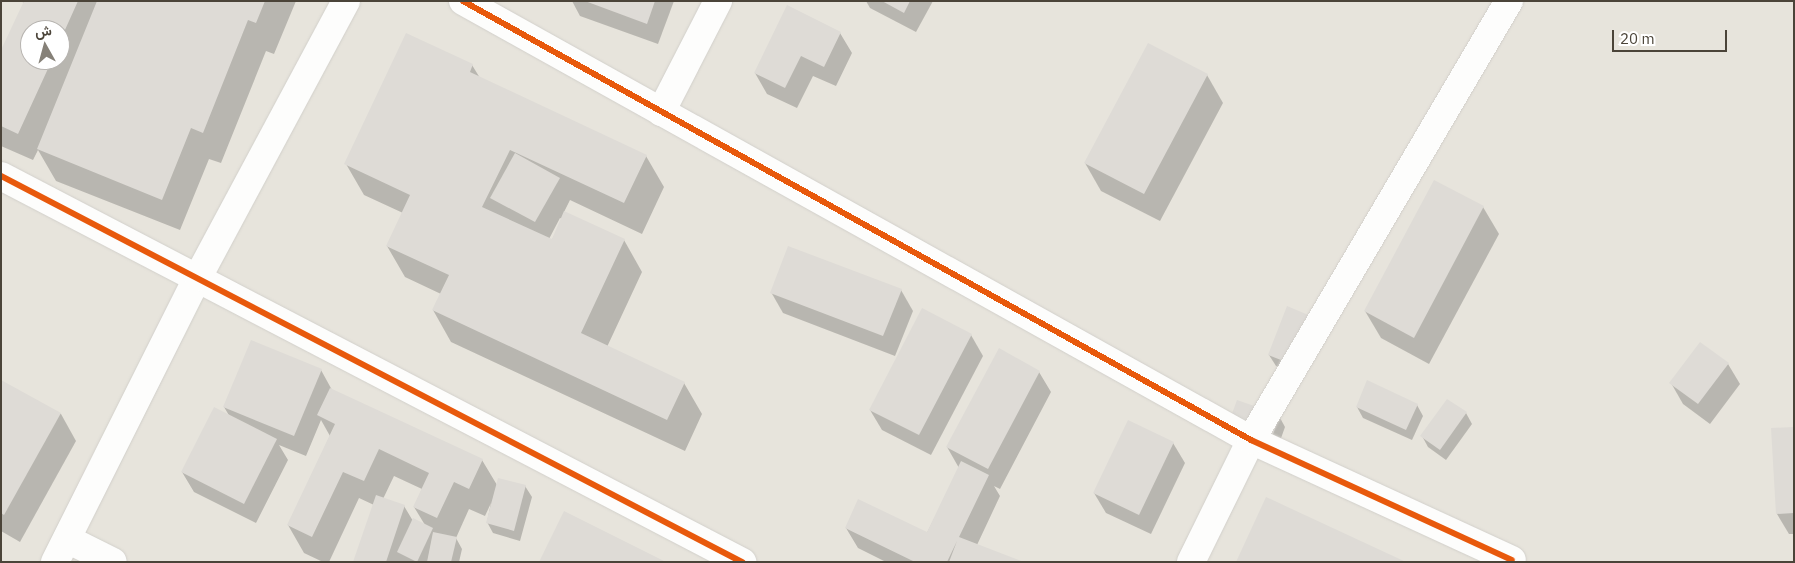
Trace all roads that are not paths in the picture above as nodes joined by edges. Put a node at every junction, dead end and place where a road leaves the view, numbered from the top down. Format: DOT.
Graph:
graph roads {
  1 [pos="346,1"];
  2 [pos="463,1"];
  3 [pos="718,1"];
  4 [pos="1509,1"];
  5 [pos="661,112"];
  6 [pos="1,176"];
  7 [pos="198,277"];
  8 [pos="1251,440"];
  9 [pos="61,550"];
  10 [pos="1512,560"];
  11 [pos="113,562"];
  12 [pos="742,562"];
  13 [pos="1191,562"];
  1 -- 7 [label="street"];
  2 -- 5 [label="street"];
  3 -- 5 [label="street"];
  4 -- 8 [label="street"];
  5 -- 8 [label="street"];
  6 -- 7 [label="street"];
  7 -- 9 [label="street"];
  7 -- 12 [label="street"];
  8 -- 10 [label="street"];
  8 -- 13 [label="street"];
  9 -- 11 [label="street"];
}
